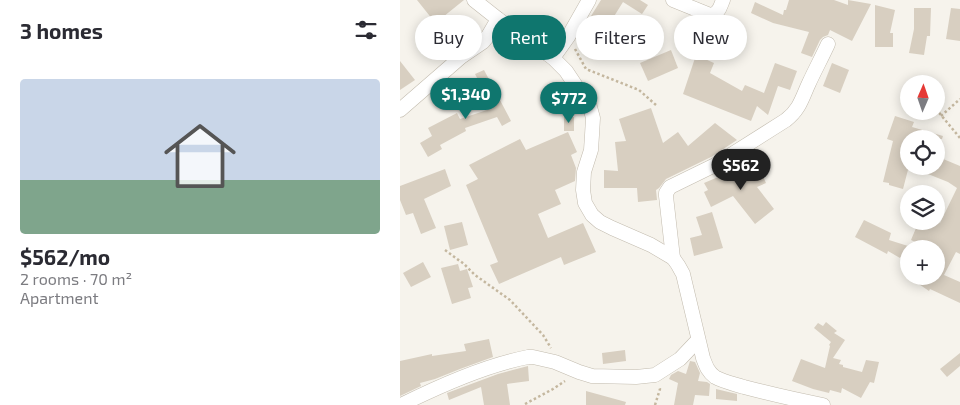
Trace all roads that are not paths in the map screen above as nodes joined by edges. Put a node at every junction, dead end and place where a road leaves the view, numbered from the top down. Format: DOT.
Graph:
graph roads {
  1 [pos="474,0"];
  2 [pos="589,0"];
  3 [pos="673,0"];
  4 [pos="722,0"];
  5 [pos="492,15"];
  6 [pos="492,30"];
  7 [pos="566,40"];
  8 [pos="828,44"];
  9 [pos="555,60"];
  10 [pos="400,110"];
  11 [pos="673,258"];
  12 [pos="698,340"];
  13 [pos="401,405"];
  14 [pos="823,405"];
  1 -- 5 [label="street"];
  2 -- 7 [label="street"];
  3 -- 4 [label="street"];
  6 -- 10 [label="street"];
  8 -- 11 [label="street"];
  9 -- 11 [label="street"];
  11 -- 12 [label="street"];
  12 -- 13 [label="street"];
  12 -- 14 [label="street"];
}
